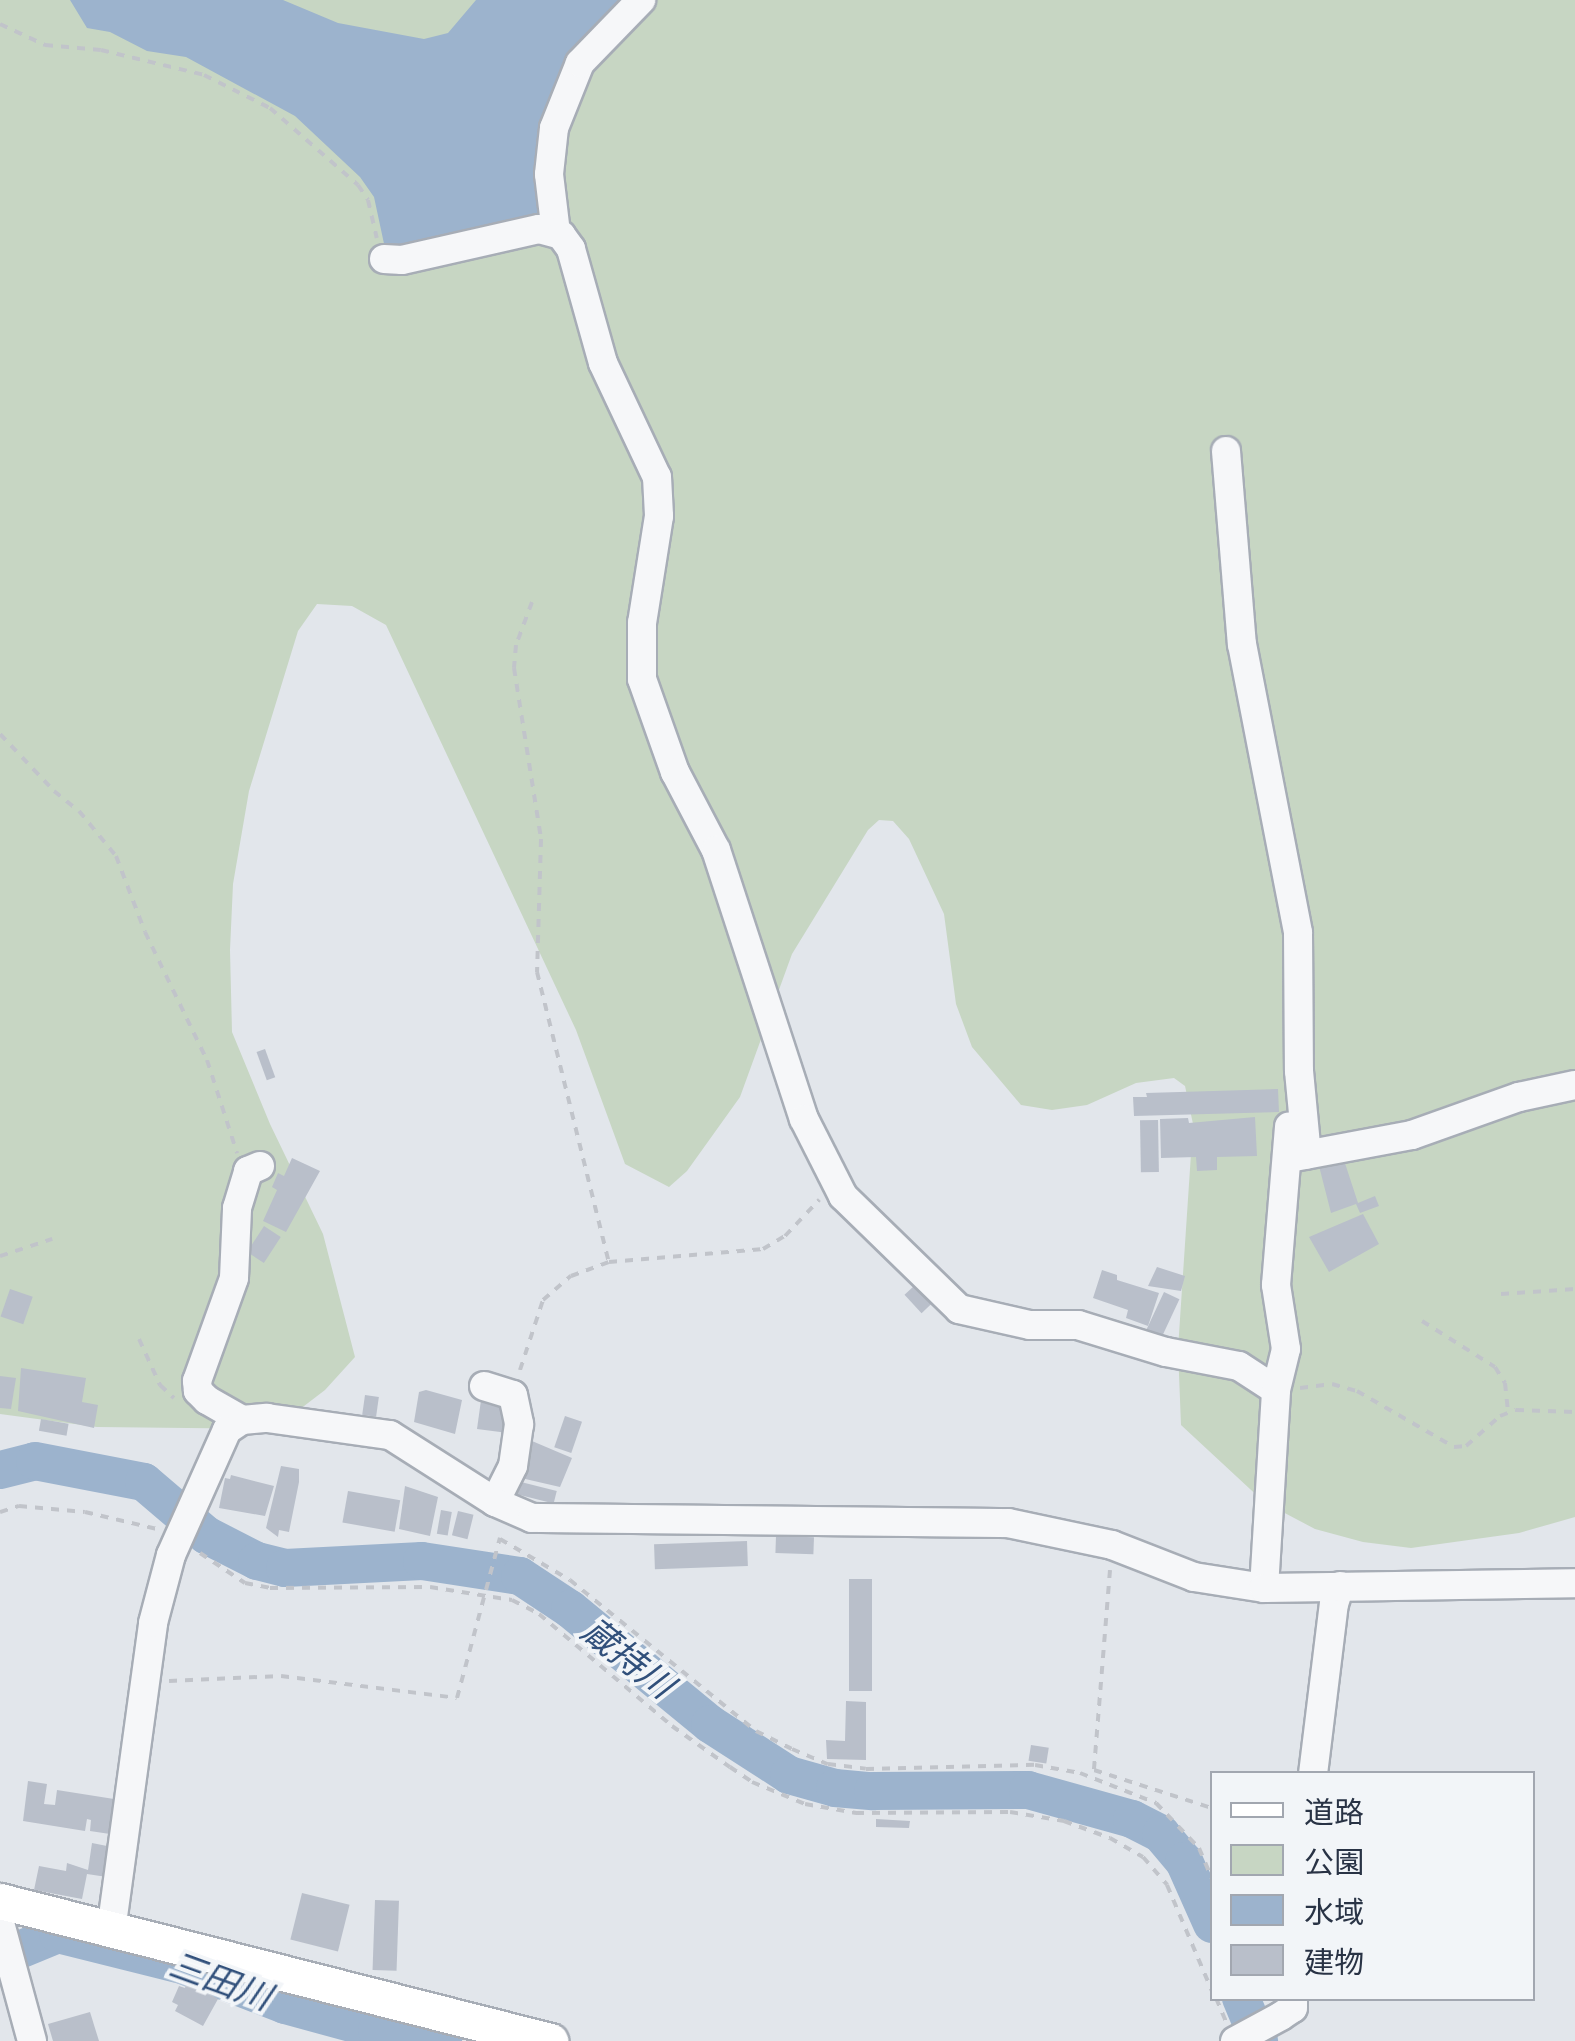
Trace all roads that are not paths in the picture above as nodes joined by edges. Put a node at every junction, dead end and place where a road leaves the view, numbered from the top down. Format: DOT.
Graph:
graph roads {
  1 [pos="641,0"];
  2 [pos="556,233"];
  3 [pos="384,259"];
  4 [pos="1226,452"];
  5 [pos="1575,1085"];
  6 [pos="1289,1127"];
  7 [pos="1298,1157"];
  8 [pos="254,1168"];
  9 [pos="484,1386"];
  10 [pos="1276,1390"];
  11 [pos="242,1420"];
  12 [pos="503,1506"];
  13 [pos="1575,1583"];
  14 [pos="1340,1586"];
  15 [pos="1264,1588"];
  16 [pos="1314,1771"];
  17 [pos="0,1901"];
  18 [pos="111,1931"];
  19 [pos="1294,2001"];
  20 [pos="32,2041"];
  21 [pos="550,2041"];
  22 [pos="1235,2041"];
  1 -- 2 [label="street"];
  2 -- 3 [label="street"];
  2 -- 10 [label="street"];
  4 -- 7 [label="street"];
  5 -- 7 [label="street"];
  6 -- 7 [label="street"];
  7 -- 10 [label="street"];
  8 -- 11 [label="street"];
  9 -- 12 [label="street"];
  10 -- 15 [label="street"];
  11 -- 12 [label="street"];
  11 -- 18 [label="street"];
  12 -- 15 [label="street"];
  13 -- 14 [label="street"];
  14 -- 15 [label="street"];
  14 -- 16 [label="street"];
  17 -- 18 [label="main road"];
  17 -- 20 [label="street"];
  18 -- 21 [label="main road"];
  19 -- 22 [label="street"];
}
